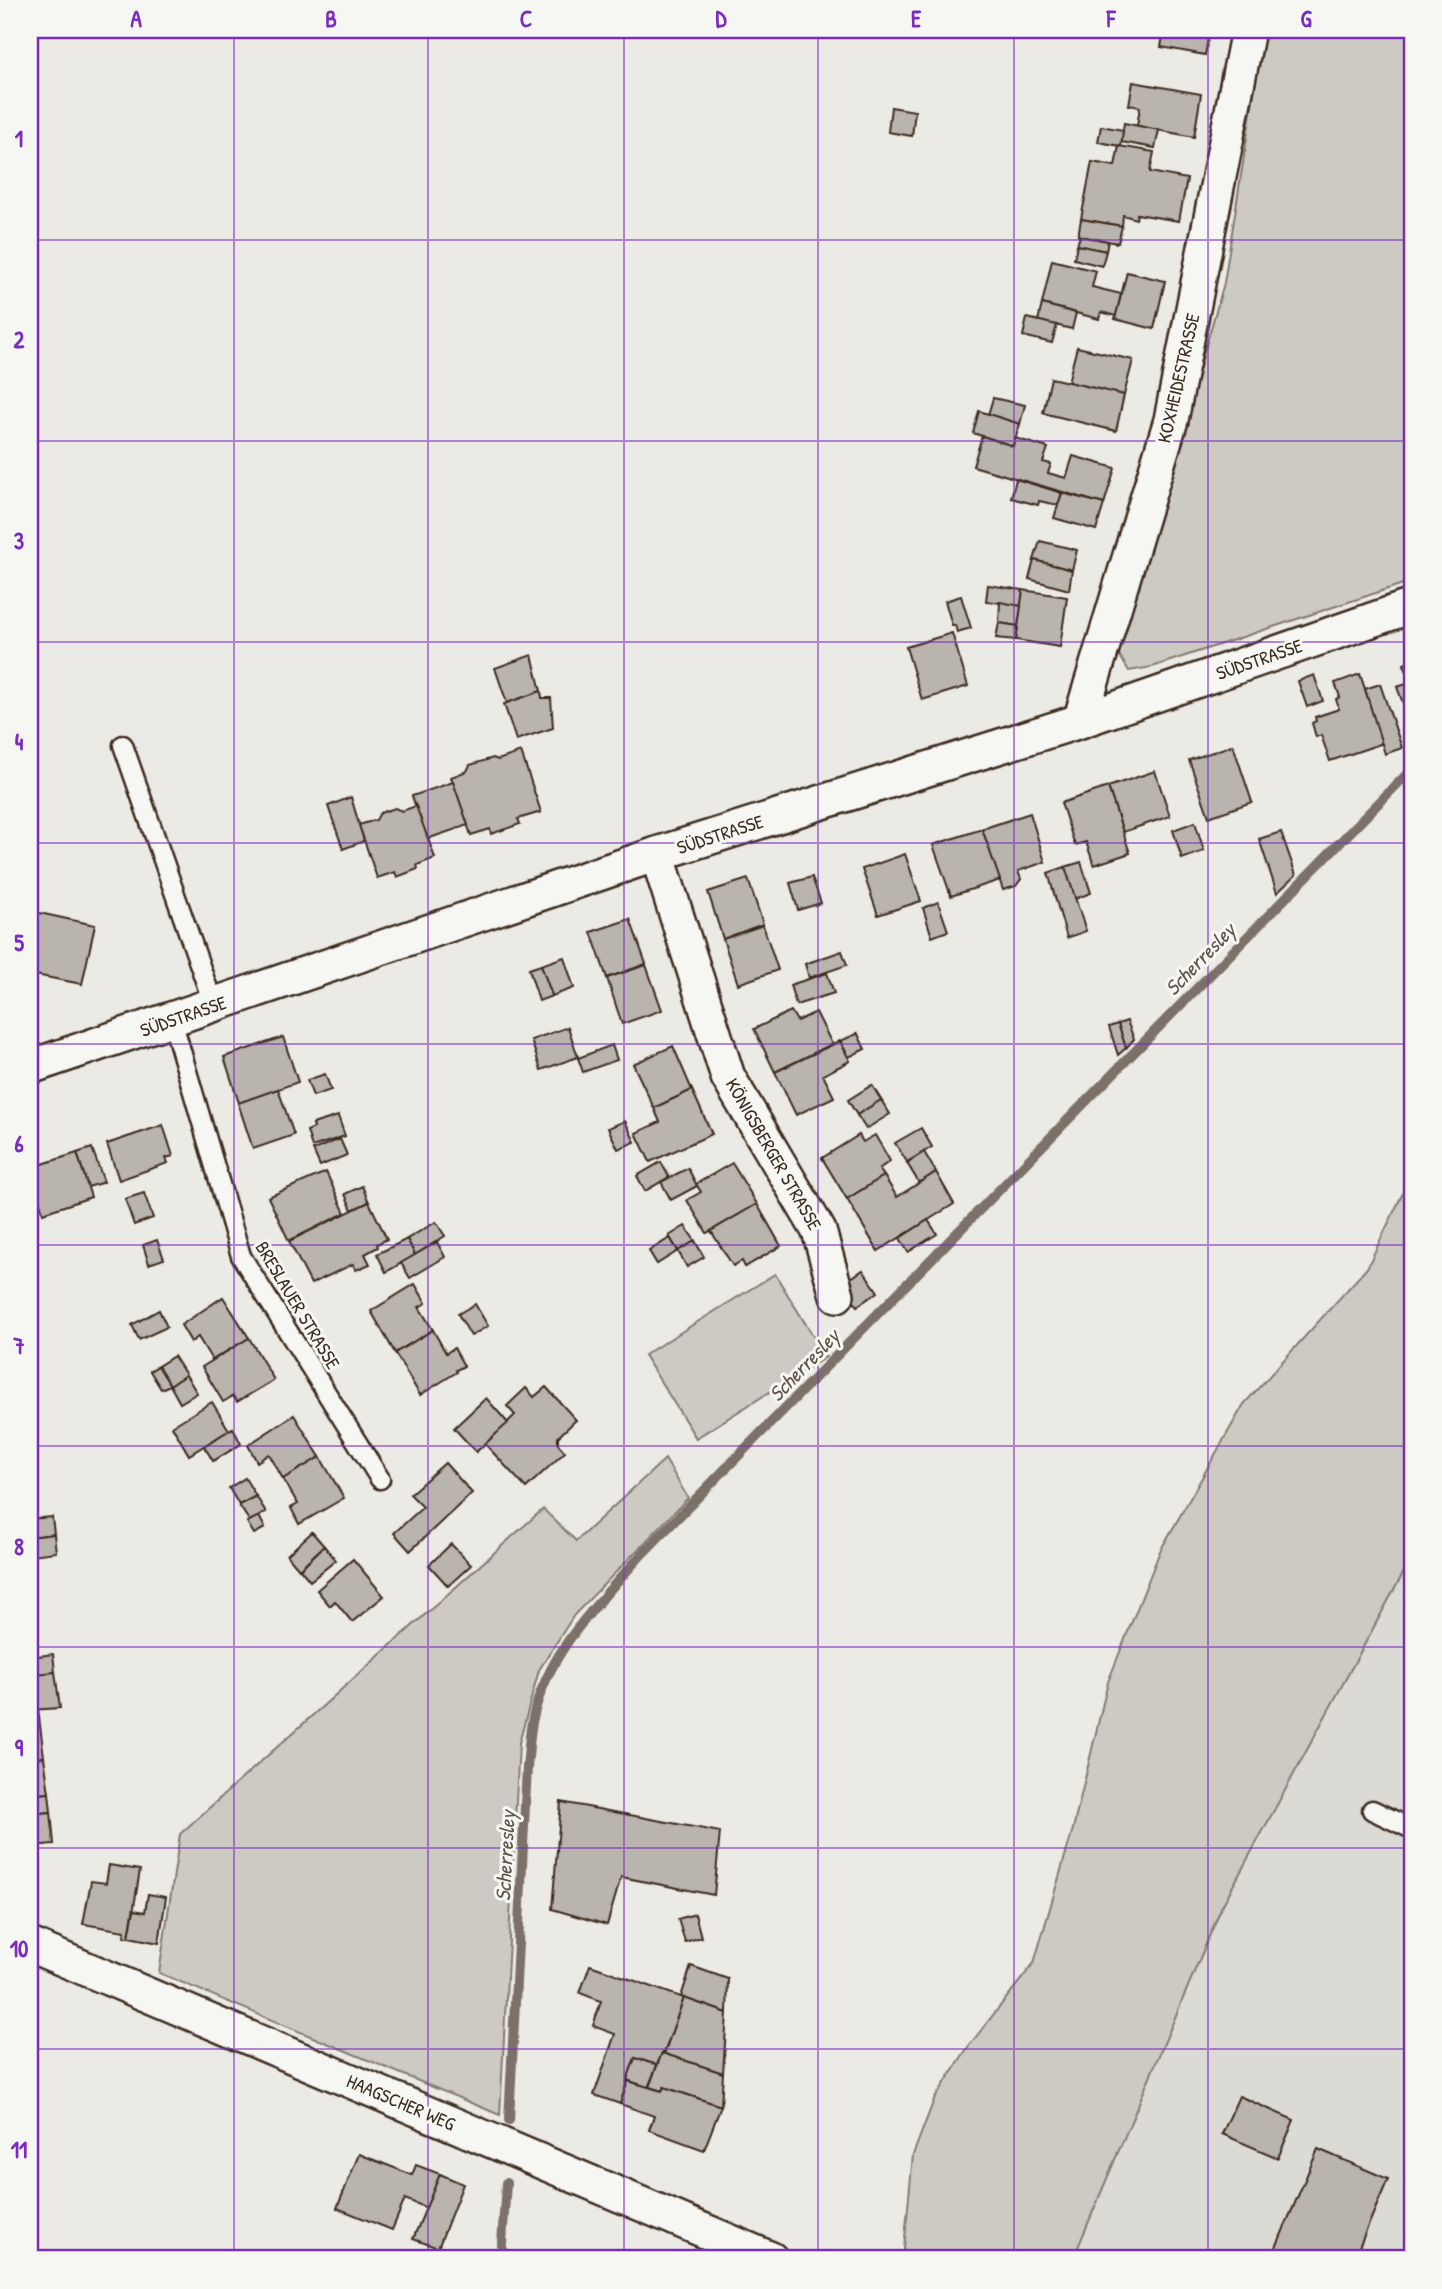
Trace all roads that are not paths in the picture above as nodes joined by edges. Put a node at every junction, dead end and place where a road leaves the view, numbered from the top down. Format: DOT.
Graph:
graph roads {
  1 [pos="1248,30"];
  2 [pos="1412,606"];
  3 [pos="1080,720"];
  4 [pos="123,745"];
  5 [pos="657,854"];
  6 [pos="214,1006"];
  7 [pos="172,1020"];
  8 [pos="30,1067"];
  9 [pos="837,1295"];
  10 [pos="380,1479"];
  11 [pos="1371,1810"];
  12 [pos="1412,1829"];
  13 [pos="30,1945"];
  14 [pos="771,2259"];
  1 -- 3 [label="street, KOXHEIDESTRASSE"];
  2 -- 3 [label="street, SÜDSTRASSE"];
  3 -- 5 [label="street, SÜDSTRASSE"];
  4 -- 6 [label="lane"];
  5 -- 6 [label="street, SÜDSTRASSE"];
  5 -- 9 [label="street, KÖNIGSBERGER STRASSE"];
  6 -- 7 [label="street, SÜDSTRASSE"];
  7 -- 8 [label="street, SÜDSTRASSE"];
  7 -- 10 [label="lane, BRESLAUER STRASSE"];
  11 -- 12 [label="lane"];
  13 -- 14 [label="street, HAAGSCHER WEG"];
}
